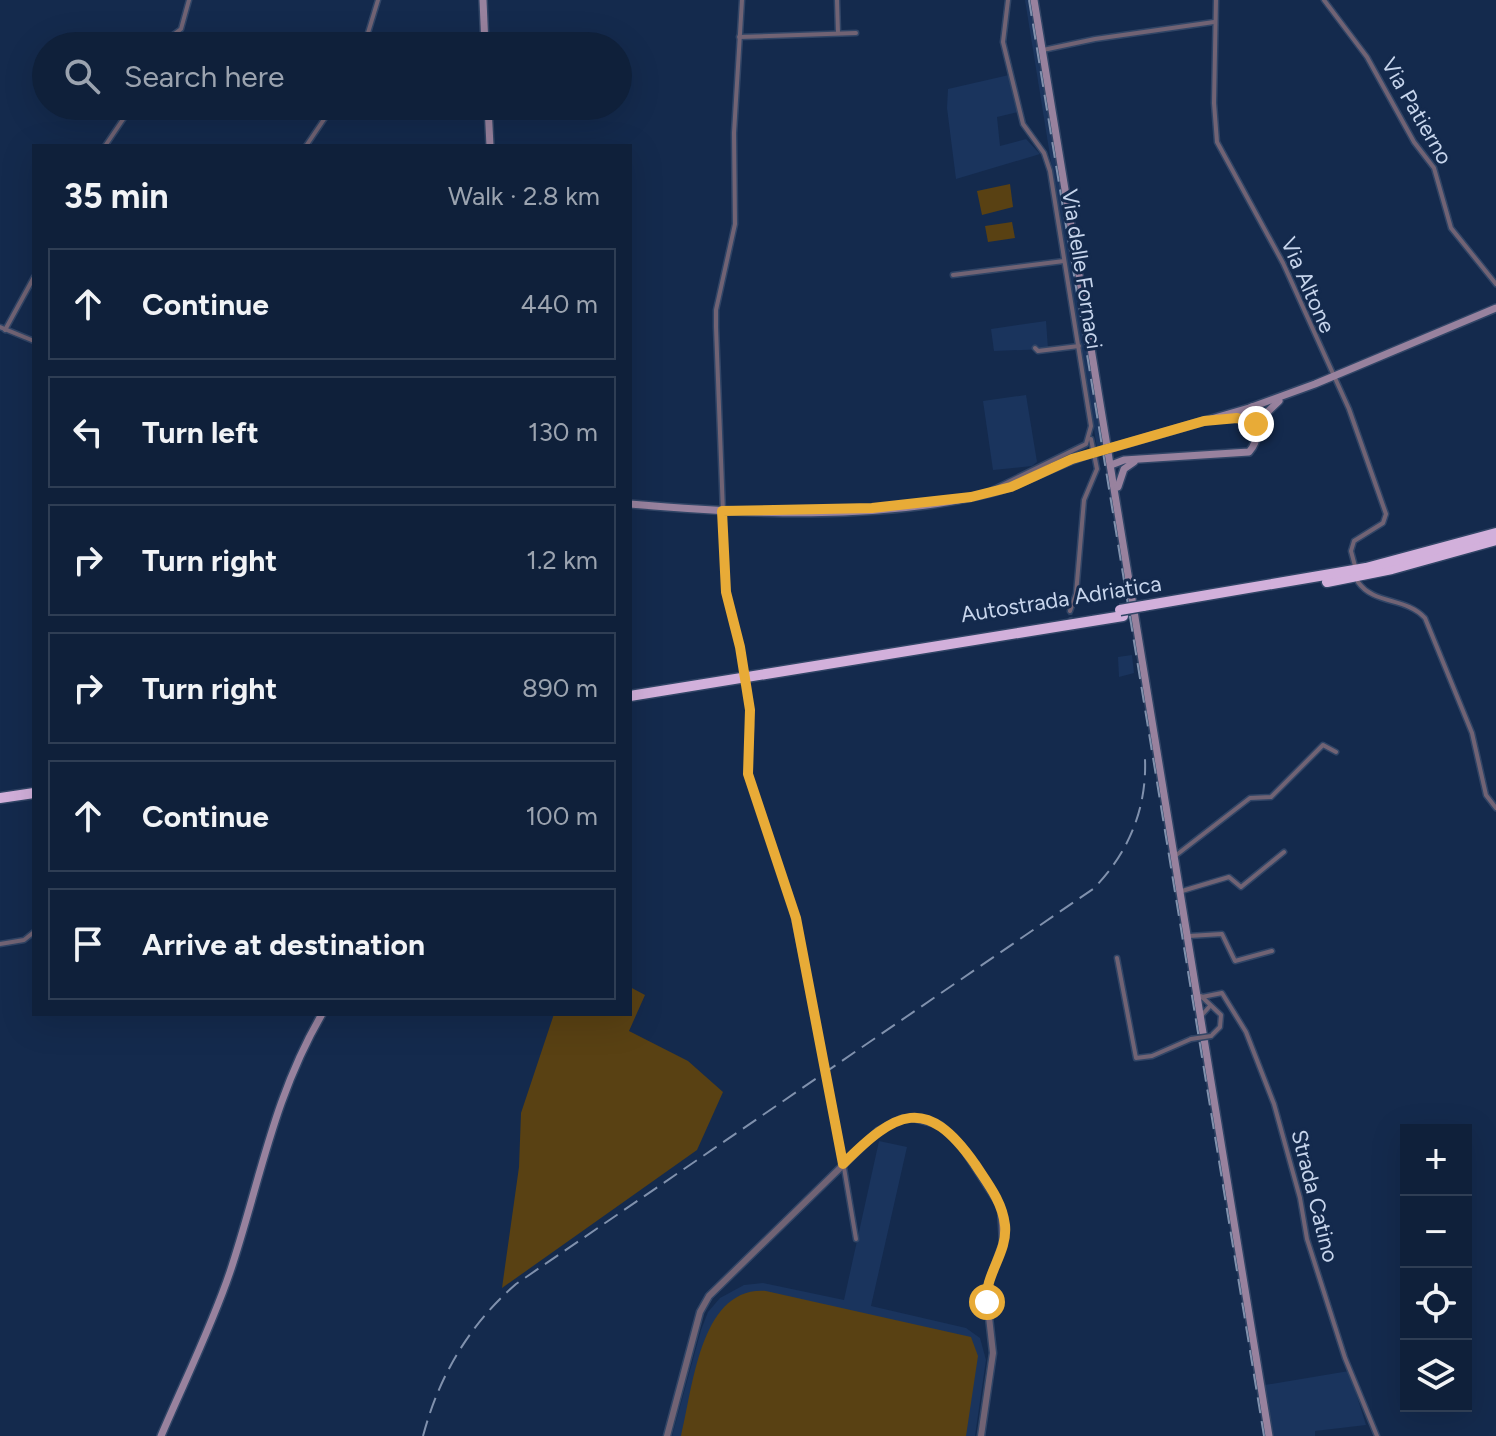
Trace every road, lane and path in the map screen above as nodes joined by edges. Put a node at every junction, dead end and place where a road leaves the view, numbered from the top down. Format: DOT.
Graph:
graph roads {
  1 [pos="189,0"];
  2 [pos="378,0"];
  3 [pos="483,0"];
  4 [pos="742,0"];
  5 [pos="837,0"];
  6 [pos="1008,0"];
  7 [pos="1034,0"];
  8 [pos="1216,0"];
  9 [pos="1324,0"];
  10 [pos="1214,22"];
  11 [pos="177,32"];
  12 [pos="368,32"];
  13 [pos="484,32"];
  14 [pos="838,33"];
  15 [pos="856,33"];
  16 [pos="739,37"];
  17 [pos="1042,50"];
  18 [pos="123,120"];
  19 [pos="324,120"];
  20 [pos="489,120"];
  21 [pos="106,144"];
  22 [pos="307,144"];
  23 [pos="490,144"];
  24 [pos="1064,261"];
  25 [pos="953,275"];
  26 [pos="32,280"];
  27 [pos="1496,284"];
  28 [pos="1496,308"];
  29 [pos="3,329"];
  30 [pos="32,340"];
  31 [pos="1079,346"];
  32 [pos="1035,348"];
  33 [pos="1333,377"];
  34 [pos="1293,392"];
  35 [pos="1252,407"];
  36 [pos="1204,421"];
  37 [pos="1256,424"];
  38 [pos="1090,437"];
  39 [pos="1107,438"];
  40 [pos="1129,463"];
  41 [pos="1111,465"];
  42 [pos="990,493"];
  43 [pos="1116,497"];
  44 [pos="632,504"];
  45 [pos="722,511"];
  46 [pos="1496,533"];
  47 [pos="1496,540"];
  48 [pos="1355,566"];
  49 [pos="1358,582"];
  50 [pos="1143,609"];
  51 [pos="1070,611"];
  52 [pos="1121,613"];
  53 [pos="632,690"];
  54 [pos="632,696"];
  55 [pos="1336,752"];
  56 [pos="32,786"];
  57 [pos="0,792"];
  58 [pos="32,793"];
  59 [pos="0,798"];
  60 [pos="1496,808"];
  61 [pos="1284,852"];
  62 [pos="1174,857"];
  63 [pos="1179,891"];
  64 [pos="32,934"];
  65 [pos="1187,937"];
  66 [pos="0,944"];
  67 [pos="1272,951"];
  68 [pos="1117,958"];
  69 [pos="1210,994"];
  70 [pos="1199,997"];
  71 [pos="1212,1005"];
  72 [pos="321,1016"];
  73 [pos="1200,1018"];
  74 [pos="843,1164"];
  75 [pos="856,1239"];
  76 [pos="161,1436"];
  77 [pos="667,1436"];
  78 [pos="981,1436"];
  79 [pos="1269,1436"];
  80 [pos="1377,1436"];
  1 -- 11 [label="street"];
  2 -- 12 [label="street"];
  3 -- 13 [label="main road"];
  4 -- 16 [label="street"];
  5 -- 14 [label="street"];
  6 -- 24 [label="street, Via delle Fornaci"];
  7 -- 17 [label="main road"];
  8 -- 10 [label="street, Via Altone"];
  9 -- 27 [label="street, Via Patierno"];
  10 -- 17 [label="street"];
  10 -- 33 [label="street, Via Altone"];
  14 -- 15 [label="street"];
  14 -- 16 [label="street"];
  16 -- 45 [label="street"];
  17 -- 39 [label="main road"];
  18 -- 21 [label="street"];
  19 -- 22 [label="street"];
  20 -- 23 [label="main road"];
  24 -- 25 [label="street"];
  24 -- 31 [label="street, Via delle Fornaci"];
  26 -- 29 [label="street"];
  28 -- 33 [label="main road"];
  29 -- 30 [label="street"];
  31 -- 32 [label="street"];
  31 -- 38 [label="street, Via delle Fornaci"];
  33 -- 34 [label="main road"];
  33 -- 48 [label="street, Via Altone"];
  34 -- 35 [label="main road"];
  34 -- 37 [label="main road"];
  35 -- 36 [label="main road"];
  35 -- 37 [label="main road"];
  36 -- 37 [label="main road"];
  36 -- 42 [label="main road, bridge"];
  37 -- 40 [label="main road"];
  38 -- 42 [label="street"];
  38 -- 51 [label="street, Via delle Fornaci"];
  39 -- 40 [label="main road"];
  39 -- 41 [label="main road"];
  40 -- 41 [label="main road"];
  40 -- 43 [label="main road"];
  41 -- 43 [label="main road"];
  42 -- 45 [label="main road"];
  43 -- 62 [label="main road"];
  44 -- 45 [label="main road"];
  45 -- 74 [label="street, bridge"];
  46 -- 50 [label="highway, Autostrada Adriatica"];
  47 -- 50 [label="highway, Autostrada Adriatica"];
  49 -- 60 [label="street"];
  50 -- 52 [label="highway, Autostrada Adriatica"];
  52 -- 53 [label="highway, Autostrada Adriatica"];
  52 -- 54 [label="highway, Autostrada Adriatica"];
  55 -- 62 [label="street"];
  56 -- 57 [label="highway"];
  58 -- 59 [label="highway"];
  61 -- 63 [label="street"];
  62 -- 63 [label="main road"];
  63 -- 65 [label="main road"];
  64 -- 66 [label="street"];
  65 -- 67 [label="street"];
  65 -- 70 [label="main road"];
  68 -- 71 [label="street, bridge"];
  69 -- 70 [label="street"];
  69 -- 71 [label="street"];
  69 -- 80 [label="street, Strada Catino"];
  70 -- 71 [label="street"];
  70 -- 73 [label="main road"];
  71 -- 73 [label="street"];
  72 -- 76 [label="main road"];
  73 -- 79 [label="main road"];
  74 -- 75 [label="street"];
  74 -- 77 [label="street"];
  74 -- 78 [label="street"];
}
